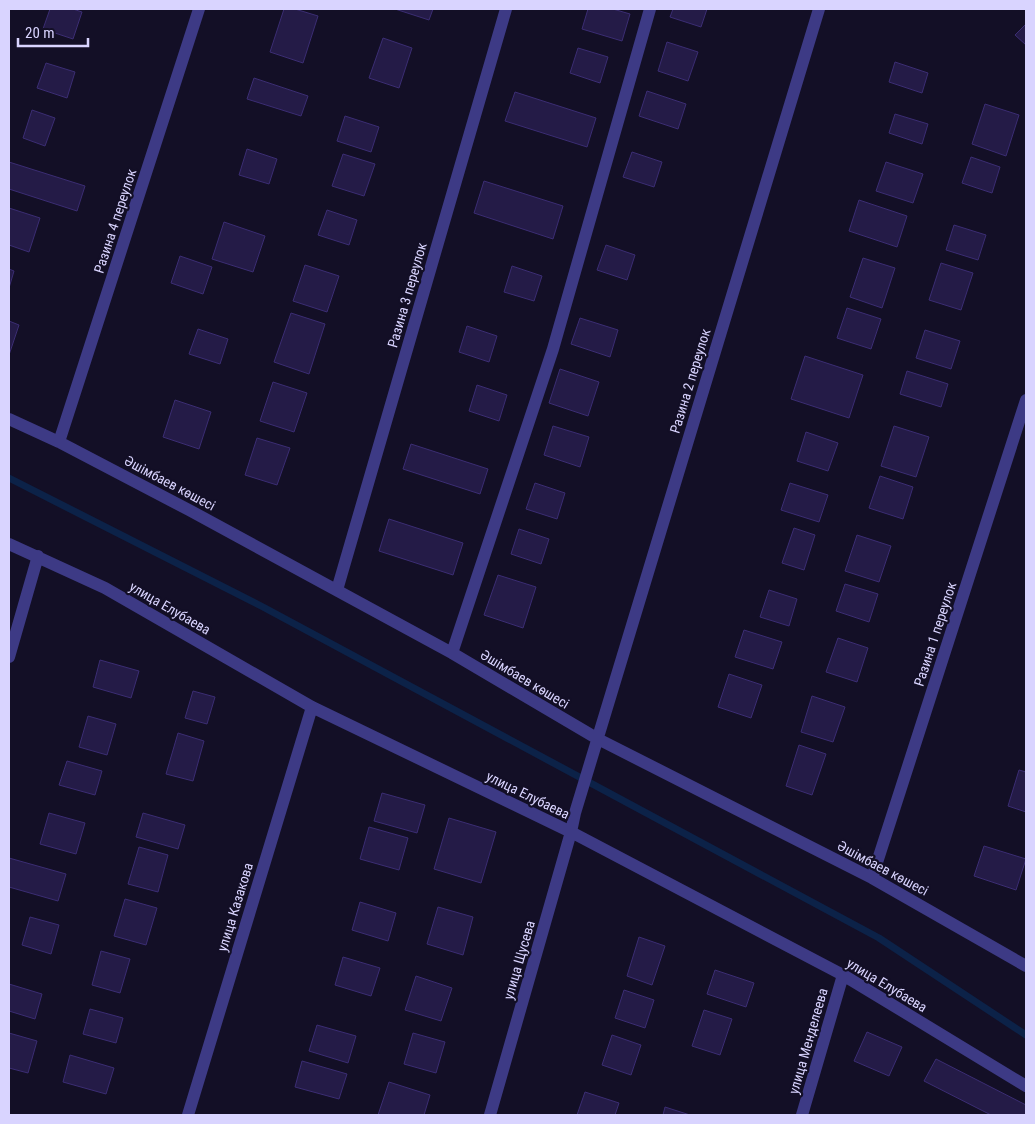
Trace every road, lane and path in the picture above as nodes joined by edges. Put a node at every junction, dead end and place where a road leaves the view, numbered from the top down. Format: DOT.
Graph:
graph roads {
  1 [pos="199,9"];
  2 [pos="506,9"];
  3 [pos="650,9"];
  4 [pos="819,9"];
  5 [pos="1026,400"];
  6 [pos="9,419"];
  7 [pos="59,442"];
  8 [pos="9,544"];
  9 [pos="38,556"];
  10 [pos="337,590"];
  11 [pos="452,653"];
  12 [pos="9,657"];
  13 [pos="312,707"];
  14 [pos="598,739"];
  15 [pos="575,813"];
  16 [pos="571,832"];
  17 [pos="872,878"];
  18 [pos="1026,966"];
  19 [pos="843,976"];
  20 [pos="1026,1086"];
  21 [pos="188,1115"];
  22 [pos="490,1115"];
  23 [pos="802,1115"];
  1 -- 7 [label="street, Разина 4 переулок"];
  2 -- 10 [label="street, Разина 3 переулок"];
  3 -- 11 [label="street"];
  4 -- 14 [label="street, Разина 2 переулок"];
  5 -- 17 [label="street, Разина 1 переулок"];
  6 -- 7 [label="street, Әшімбаев көшесі"];
  7 -- 10 [label="street, Әшімбаев көшесі"];
  8 -- 9 [label="street, улица Елубаева"];
  9 -- 12 [label="street"];
  9 -- 13 [label="street, улица Елубаева"];
  10 -- 11 [label="street, Әшімбаев көшесі"];
  11 -- 14 [label="street, Әшімбаев көшесі"];
  13 -- 16 [label="street, улица Елубаева"];
  13 -- 21 [label="street, улица Казакова"];
  14 -- 15 [label="street, Разина 2 переулок"];
  14 -- 17 [label="street, Әшімбаев көшесі"];
  15 -- 16 [label="street, улица Щусева"];
  16 -- 19 [label="street, улица Елубаева"];
  16 -- 22 [label="street, улица Щусева"];
  17 -- 18 [label="street, Әшімбаев көшесі"];
  19 -- 20 [label="street, улица Елубаева"];
  19 -- 23 [label="street, улица Менделеева"];
}
